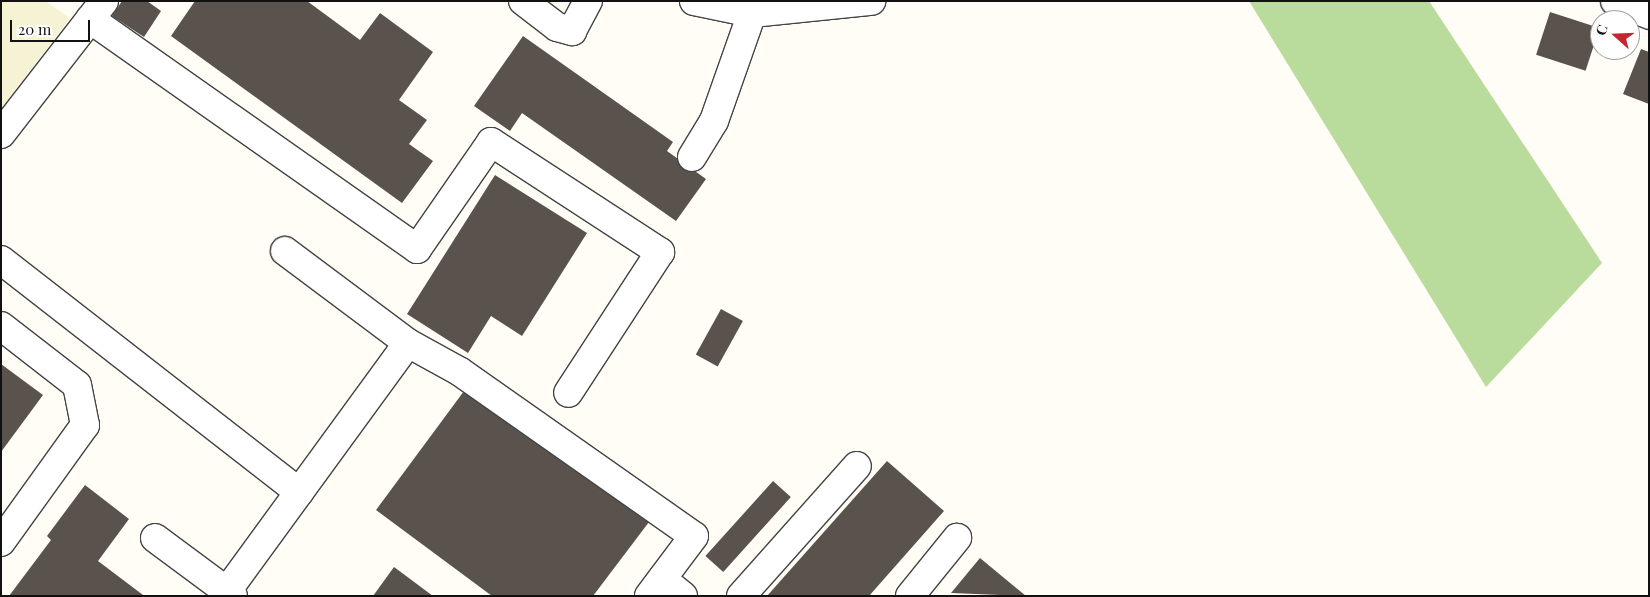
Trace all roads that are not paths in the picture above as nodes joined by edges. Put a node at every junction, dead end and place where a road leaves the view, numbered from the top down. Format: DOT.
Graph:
graph roads {
  1 [pos="523,1"];
  2 [pos="588,1"];
  3 [pos="694,1"];
  4 [pos="871,1"];
  5 [pos="1615,1"];
  6 [pos="97,10"];
  7 [pos="752,13"];
  8 [pos="1649,15"];
  9 [pos="1,134"];
  10 [pos="692,157"];
  11 [pos="285,250"];
  12 [pos="1,260"];
  13 [pos="1,326"];
  14 [pos="408,343"];
  15 [pos="568,393"];
  16 [pos="856,466"];
  17 [pos="299,492"];
  18 [pos="154,538"];
  19 [pos="957,538"];
  20 [pos="1,542"];
  21 [pos="655,587"];
  22 [pos="230,594"];
  23 [pos="682,596"];
  24 [pos="741,596"];
  25 [pos="910,596"];
  1 -- 2 [label="street"];
  3 -- 7 [label="street"];
  4 -- 7 [label="street"];
  5 -- 8 [label="street"];
  6 -- 9 [label="street"];
  6 -- 15 [label="street"];
  7 -- 10 [label="street"];
  11 -- 14 [label="street"];
  12 -- 17 [label="street"];
  13 -- 20 [label="street"];
  14 -- 17 [label="street"];
  14 -- 21 [label="street"];
  16 -- 24 [label="street"];
  17 -- 22 [label="street"];
  18 -- 22 [label="street"];
  19 -- 25 [label="street"];
  21 -- 23 [label="street"];
}
